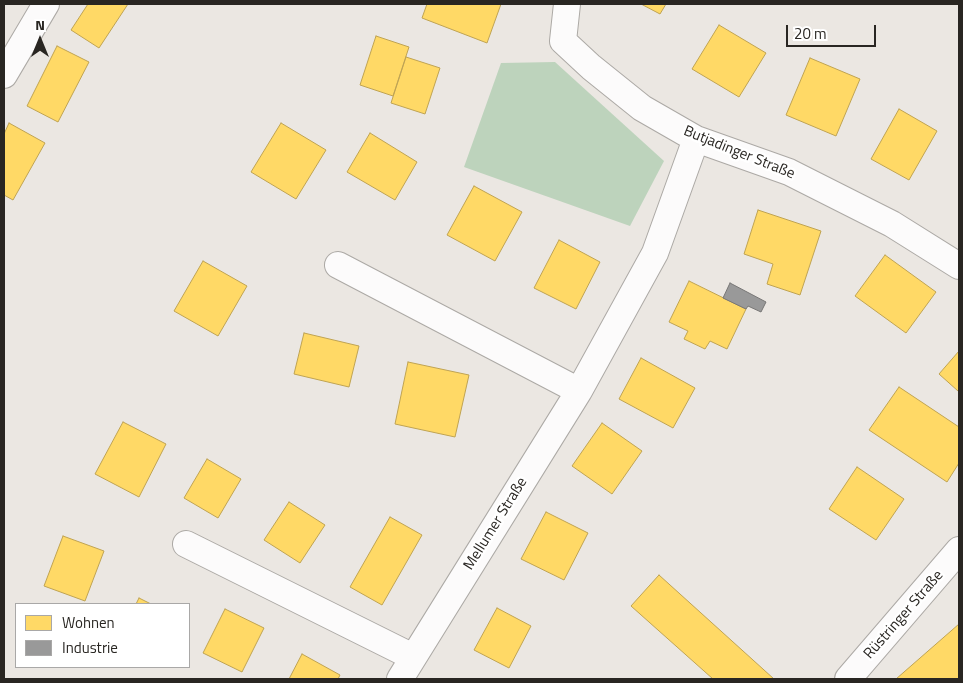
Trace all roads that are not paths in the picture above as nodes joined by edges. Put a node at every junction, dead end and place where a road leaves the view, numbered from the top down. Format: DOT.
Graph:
graph roads {
  1 [pos="46,4"];
  2 [pos="567,4"];
  3 [pos="4,75"];
  4 [pos="696,139"];
  5 [pos="338,265"];
  6 [pos="959,266"];
  7 [pos="579,391"];
  8 [pos="186,544"];
  9 [pos="959,550"];
  10 [pos="412,657"];
  11 [pos="400,679"];
  12 [pos="848,679"];
  1 -- 3 [label="street"];
  2 -- 4 [label="street, Butjadinger Straße"];
  4 -- 6 [label="street, Butjadinger Straße"];
  4 -- 7 [label="street, Mellumer Straße"];
  5 -- 7 [label="street"];
  7 -- 10 [label="street, Mellumer Straße"];
  8 -- 10 [label="street"];
  9 -- 12 [label="street, Rüstringer Straße"];
  10 -- 11 [label="street, Mellumer Straße"];
}
